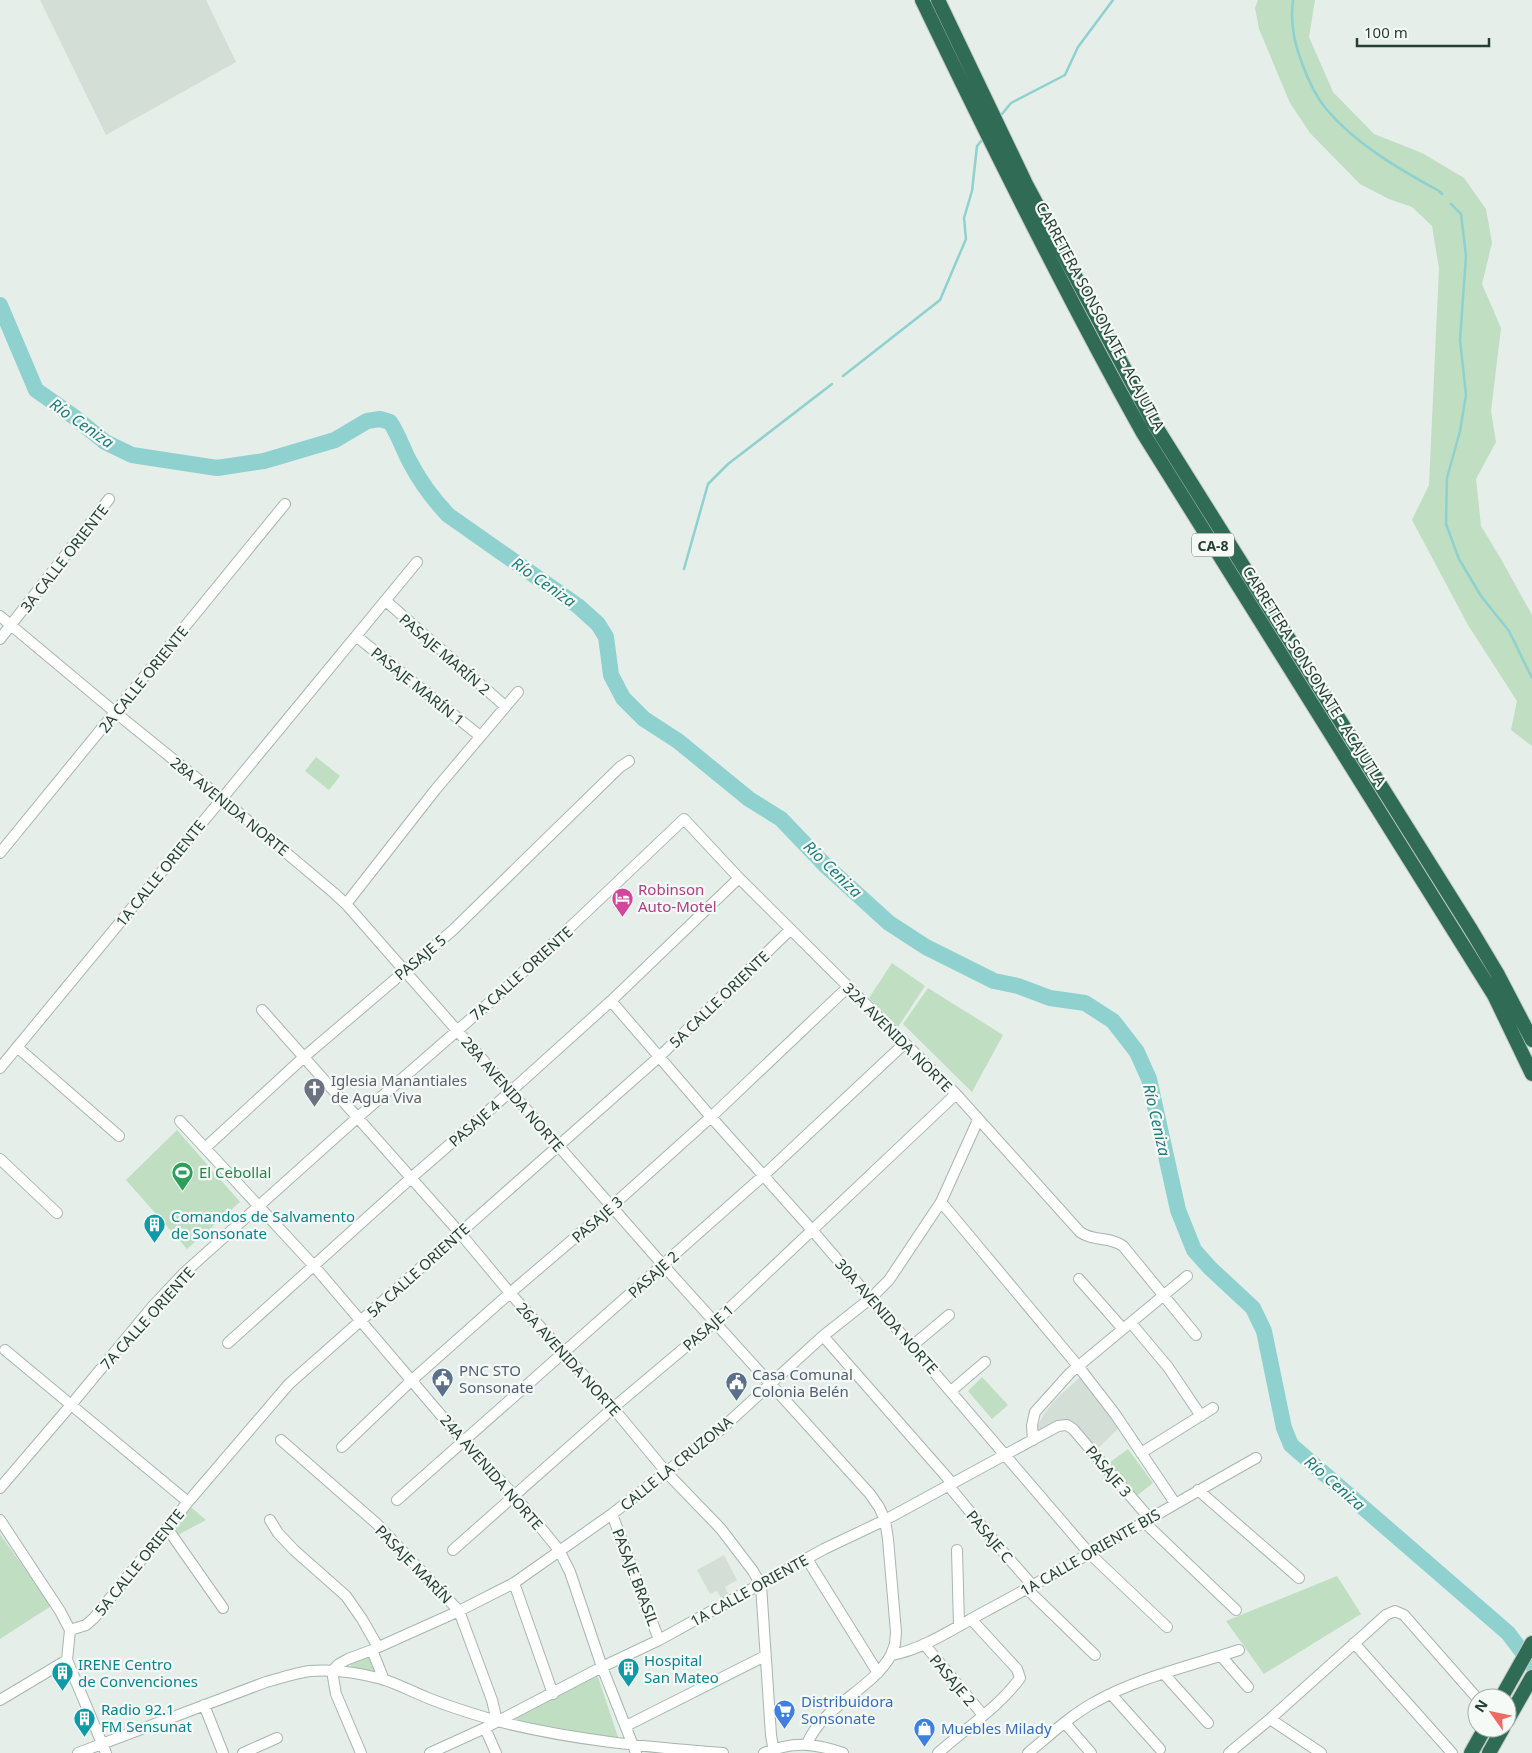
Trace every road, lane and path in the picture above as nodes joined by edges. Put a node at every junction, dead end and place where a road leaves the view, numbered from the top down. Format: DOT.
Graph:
graph roads {
  1 [pos="922,0"];
  2 [pos="938,0"];
  3 [pos="109,499"];
  4 [pos="285,504"];
  5 [pos="417,562"];
  6 [pos="386,601"];
  7 [pos="0,616"];
  8 [pos="11,626"];
  9 [pos="356,636"];
  10 [pos="0,639"];
  11 [pos="518,692"];
  12 [pos="505,706"];
  13 [pos="116,713"];
  14 [pos="480,736"];
  15 [pos="629,761"];
  16 [pos="222,798"];
  17 [pos="684,819"];
  18 [pos="0,853"];
  19 [pos="739,878"];
  20 [pos="346,904"];
  21 [pos="790,930"];
  22 [pos="404,970"];
  23 [pos="848,988"];
  24 [pos="611,1001"];
  25 [pos="262,1010"];
  26 [pos="457,1031"];
  27 [pos="1532,1040"];
  28 [pos="905,1043"];
  29 [pos="17,1048"];
  30 [pos="660,1056"];
  31 [pos="304,1057"];
  32 [pos="0,1068"];
  33 [pos="1532,1074"];
  34 [pos="510,1092"];
  35 [pos="956,1094"];
  36 [pos="711,1117"];
  37 [pos="357,1118"];
  38 [pos="978,1120"];
  39 [pos="180,1121"];
  40 [pos="119,1136"];
  41 [pos="558,1147"];
  42 [pos="205,1148"];
  43 [pos="0,1159"];
  44 [pos="764,1175"];
  45 [pos="410,1178"];
  46 [pos="941,1202"];
  47 [pos="612,1206"];
  48 [pos="259,1207"];
  49 [pos="57,1212"];
  50 [pos="812,1230"];
  51 [pos="460,1233"];
  52 [pos="663,1265"];
  53 [pos="314,1266"];
  54 [pos="1187,1276"];
  55 [pos="1079,1279"];
  56 [pos="510,1293"];
  57 [pos="1164,1295"];
  58 [pos="871,1298"];
  59 [pos="949,1315"];
  60 [pos="360,1321"];
  61 [pos="715,1322"];
  62 [pos="1132,1323"];
  63 [pos="1123,1330"];
  64 [pos="1196,1335"];
  65 [pos="823,1336"];
  66 [pos="228,1343"];
  67 [pos="912,1346"];
  68 [pos="5,1350"];
  69 [pos="564,1353"];
  70 [pos="985,1362"];
  71 [pos="1078,1366"];
  72 [pos="412,1380"];
  73 [pos="771,1383"];
  74 [pos="951,1391"];
  75 [pos="71,1405"];
  76 [pos="614,1408"];
  77 [pos="1213,1408"];
  78 [pos="1200,1416"];
  79 [pos="1067,1424"];
  80 [pos="281,1440"];
  81 [pos="1033,1440"];
  82 [pos="463,1441"];
  83 [pos="342,1447"];
  84 [pos="1141,1453"];
  85 [pos="1006,1455"];
  86 [pos="1256,1458"];
  87 [pos="667,1473"];
  88 [pos="950,1484"];
  89 [pos="0,1488"];
  90 [pos="1198,1490"];
  91 [pos="514,1495"];
  92 [pos="398,1500"];
  93 [pos="188,1502"];
  94 [pos="1175,1504"];
  95 [pos="612,1514"];
  96 [pos="0,1520"];
  97 [pos="270,1520"];
  98 [pos="885,1520"];
  99 [pos="1146,1520"];
  100 [pos="167,1528"];
  101 [pos="453,1550"];
  102 [pos="559,1550"];
  103 [pos="958,1550"];
  104 [pos="1089,1553"];
  105 [pos="807,1559"];
  106 [pos="1299,1578"];
  107 [pos="514,1583"];
  108 [pos="760,1585"];
  109 [pos="1030,1587"];
  110 [pos="223,1608"];
  111 [pos="1236,1610"];
  112 [pos="459,1611"];
  113 [pos="971,1619"];
  114 [pos="959,1625"];
  115 [pos="1167,1627"];
  116 [pos="70,1630"];
  117 [pos="659,1640"];
  118 [pos="1354,1643"];
  119 [pos="1532,1643"];
  120 [pos="924,1644"];
  121 [pos="375,1649"];
  122 [pos="1239,1650"];
  123 [pos="1095,1654"];
  124 [pos="892,1655"];
  125 [pos="765,1656"];
  126 [pos="1221,1656"];
  127 [pos="67,1660"];
  128 [pos="602,1667"];
  129 [pos="332,1671"];
  130 [pos="878,1673"];
  131 [pos="1164,1674"];
  132 [pos="384,1680"];
  133 [pos="1529,1682"];
  134 [pos="1248,1687"];
  135 [pos="1468,1688"];
  136 [pos="1506,1688"];
  137 [pos="553,1694"];
  138 [pos="1111,1694"];
  139 [pos="0,1700"];
  140 [pos="1517,1703"];
  141 [pos="204,1705"];
  142 [pos="983,1715"];
  143 [pos="1270,1719"];
  144 [pos="497,1721"];
  145 [pos="1065,1723"];
  146 [pos="1208,1723"];
  147 [pos="626,1726"];
  148 [pos="485,1728"];
  149 [pos="277,1738"];
  150 [pos="1479,1738"];
  151 [pos="1497,1738"];
  152 [pos="807,1744"];
  153 [pos="104,1749"];
  154 [pos="634,1749"];
  155 [pos="1160,1749"];
  156 [pos="771,1752"];
  157 [pos="78,1753"];
  158 [pos="223,1753"];
  159 [pos="243,1753"];
  160 [pos="361,1753"];
  161 [pos="430,1753"];
  162 [pos="496,1753"];
  163 [pos="723,1753"];
  164 [pos="843,1753"];
  165 [pos="938,1753"];
  166 [pos="1028,1753"];
  167 [pos="1091,1753"];
  168 [pos="1229,1753"];
  169 [pos="1321,1753"];
  170 [pos="1452,1753"];
  171 [pos="1471,1753"];
  172 [pos="1489,1753"];
  1 -- 33 [label="highway, CARRETERA SONSONATE - ACAJUTLA / CA-8"];
  2 -- 27 [label="highway, CA-8"];
  3 -- 8 [label="street, 3A CALLE ORIENTE"];
  4 -- 13 [label="street, 2A CALLE ORIENTE"];
  5 -- 6 [label="street, 1A CALLE ORIENTE"];
  6 -- 9 [label="street, 1A CALLE ORIENTE"];
  6 -- 12 [label="street, PASAJE MARÍN 2"];
  7 -- 8 [label="street, 28A AVENIDA NORTE"];
  8 -- 10 [label="street, 3A CALLE ORIENTE"];
  8 -- 13 [label="street, 28A AVENIDA NORTE"];
  9 -- 14 [label="street, PASAJE MARÍN 1"];
  9 -- 16 [label="street, 1A CALLE ORIENTE"];
  11 -- 12 [label="street"];
  12 -- 14 [label="street"];
  13 -- 16 [label="street, 28A AVENIDA NORTE"];
  13 -- 18 [label="street, 2A CALLE ORIENTE"];
  14 -- 20 [label="street"];
  15 -- 22 [label="street, PASAJE 5"];
  16 -- 20 [label="street, 28A AVENIDA NORTE"];
  16 -- 29 [label="street, 1A CALLE ORIENTE"];
  17 -- 19 [label="street, 32A AVENIDA NORTE"];
  17 -- 26 [label="street, 7A CALLE ORIENTE"];
  19 -- 21 [label="street, 32A AVENIDA NORTE"];
  19 -- 24 [label="street, PASAJE 4"];
  20 -- 22 [label="street, 28A AVENIDA NORTE"];
  21 -- 23 [label="street, 32A AVENIDA NORTE"];
  21 -- 30 [label="street, 5A CALLE ORIENTE"];
  22 -- 26 [label="street, 28A AVENIDA NORTE"];
  22 -- 31 [label="street, PASAJE 5"];
  23 -- 28 [label="street, 32A AVENIDA NORTE"];
  23 -- 36 [label="street, PASAJE 3"];
  24 -- 30 [label="street, 30A AVENIDA NORTE"];
  24 -- 34 [label="street, PASAJE 4"];
  25 -- 31 [label="street, 26A AVENIDA NORTE"];
  26 -- 34 [label="street, 28A AVENIDA NORTE"];
  26 -- 37 [label="street, 7A CALLE ORIENTE"];
  28 -- 35 [label="street, 32A AVENIDA NORTE"];
  28 -- 44 [label="street, PASAJE 2"];
  29 -- 32 [label="street, 1A CALLE ORIENTE"];
  29 -- 40 [label="street"];
  30 -- 36 [label="street, 30A AVENIDA NORTE"];
  30 -- 41 [label="street, 5A CALLE ORIENTE"];
  31 -- 37 [label="street, 26A AVENIDA NORTE"];
  31 -- 42 [label="street, PASAJE 5"];
  34 -- 41 [label="street, 28A AVENIDA NORTE"];
  34 -- 45 [label="street, PASAJE 4"];
  35 -- 38 [label="street, 32A AVENIDA NORTE"];
  35 -- 50 [label="street, PASAJE 1"];
  36 -- 44 [label="street, 30A AVENIDA NORTE"];
  36 -- 47 [label="street, PASAJE 3"];
  37 -- 45 [label="street, 26A AVENIDA NORTE"];
  37 -- 48 [label="street, 7A CALLE ORIENTE"];
  38 -- 46 [label="street, CALLE LA CRUZONA"];
  38 -- 57 [label="street, 32A AVENIDA NORTE"];
  39 -- 42 [label="street, 24A AVENIDA NORTE"];
  41 -- 47 [label="street, 28A AVENIDA NORTE"];
  41 -- 51 [label="street, 5A CALLE ORIENTE"];
  42 -- 48 [label="street, 24A AVENIDA NORTE"];
  43 -- 49 [label="street"];
  44 -- 50 [label="street, 30A AVENIDA NORTE"];
  44 -- 52 [label="street, PASAJE 2"];
  45 -- 51 [label="street, 26A AVENIDA NORTE"];
  45 -- 53 [label="street, PASAJE 4"];
  46 -- 58 [label="street, CALLE LA CRUZONA"];
  46 -- 71 [label="street"];
  47 -- 52 [label="street, 28A AVENIDA NORTE"];
  47 -- 56 [label="street, PASAJE 3"];
  48 -- 53 [label="street, 24A AVENIDA NORTE"];
  48 -- 75 [label="street, 7A CALLE ORIENTE"];
  50 -- 58 [label="street, 30A AVENIDA NORTE"];
  50 -- 61 [label="street, PASAJE 1"];
  51 -- 56 [label="street, 26A AVENIDA NORTE"];
  51 -- 60 [label="street, 5A CALLE ORIENTE"];
  52 -- 61 [label="street, 28A AVENIDA NORTE"];
  52 -- 69 [label="street, PASAJE 2"];
  53 -- 60 [label="street, 24A AVENIDA NORTE"];
  53 -- 66 [label="street, PASAJE 4"];
  54 -- 57 [label="street"];
  55 -- 63 [label="street"];
  56 -- 69 [label="street, 26A AVENIDA NORTE"];
  56 -- 72 [label="street, PASAJE 3"];
  57 -- 62 [label="street"];
  57 -- 64 [label="street"];
  58 -- 65 [label="street, CALLE LA CRUZONA"];
  58 -- 67 [label="street, 30A AVENIDA NORTE"];
  59 -- 67 [label="street"];
  60 -- 72 [label="street, 24A AVENIDA NORTE"];
  60 -- 93 [label="street, 5A CALLE ORIENTE"];
  61 -- 73 [label="street, 28A AVENIDA NORTE"];
  61 -- 76 [label="street, PASAJE 1"];
  62 -- 63 [label="street"];
  62 -- 78 [label="street"];
  63 -- 71 [label="street"];
  65 -- 73 [label="street, CALLE LA CRUZONA"];
  65 -- 88 [label="street, PASAJE C"];
  67 -- 74 [label="street, 30A AVENIDA NORTE"];
  68 -- 75 [label="street"];
  69 -- 76 [label="street, 26A AVENIDA NORTE"];
  69 -- 82 [label="street, PASAJE 2"];
  70 -- 74 [label="street"];
  71 -- 81 [label="street"];
  71 -- 84 [label="street"];
  72 -- 82 [label="street, 24A AVENIDA NORTE"];
  72 -- 83 [label="street, PASAJE 3"];
  73 -- 87 [label="street, CALLE LA CRUZONA"];
  73 -- 98 [label="street, 28A AVENIDA NORTE"];
  74 -- 85 [label="street, 30A AVENIDA NORTE"];
  75 -- 89 [label="street, 7A CALLE ORIENTE"];
  75 -- 93 [label="street"];
  76 -- 87 [label="street, 26A AVENIDA NORTE"];
  76 -- 91 [label="street, PASAJE 1"];
  77 -- 78 [label="street"];
  78 -- 84 [label="street"];
  79 -- 81 [label="street, 1A CALLE ORIENTE"];
  79 -- 99 [label="street, PASAJE 3"];
  80 -- 112 [label="street, PASAJE MARÍN"];
  81 -- 85 [label="street, 1A CALLE ORIENTE"];
  82 -- 91 [label="street, 24A AVENIDA NORTE"];
  82 -- 92 [label="street, PASAJE 2"];
  84 -- 94 [label="street"];
  85 -- 88 [label="street, 1A CALLE ORIENTE"];
  85 -- 104 [label="street, 30A AVENIDA NORTE"];
  86 -- 90 [label="street, 1A CALLE ORIENTE BIS"];
  87 -- 95 [label="street, CALLE LA CRUZONA"];
  87 -- 108 [label="street, 26A AVENIDA NORTE"];
  88 -- 98 [label="street, 1A CALLE ORIENTE"];
  88 -- 109 [label="street, PASAJE C"];
  90 -- 94 [label="street, 1A CALLE ORIENTE BIS"];
  90 -- 106 [label="street"];
  91 -- 101 [label="street, PASAJE 1"];
  91 -- 102 [label="street, 24A AVENIDA NORTE"];
  93 -- 100 [label="street, 5A CALLE ORIENTE"];
  94 -- 99 [label="street, 1A CALLE ORIENTE BIS"];
  95 -- 102 [label="street, CALLE LA CRUZONA"];
  95 -- 117 [label="street, PASAJE BRASIL"];
  96 -- 116 [label="street"];
  97 -- 121 [label="street"];
  98 -- 105 [label="street, 1A CALLE ORIENTE"];
  98 -- 124 [label="street, 28A AVENIDA NORTE"];
  99 -- 104 [label="street, 1A CALLE ORIENTE BIS"];
  99 -- 111 [label="street, PASAJE 3"];
  100 -- 110 [label="street"];
  100 -- 116 [label="street, 5A CALLE ORIENTE"];
  102 -- 107 [label="street, CALLE LA CRUZONA"];
  102 -- 128 [label="street, 24A AVENIDA NORTE"];
  103 -- 114 [label="street"];
  104 -- 109 [label="street, 1A CALLE ORIENTE BIS"];
  104 -- 115 [label="street, 30A AVENIDA NORTE"];
  105 -- 108 [label="street, 1A CALLE ORIENTE"];
  105 -- 130 [label="street"];
  107 -- 112 [label="street, CALLE LA CRUZONA"];
  107 -- 137 [label="street"];
  108 -- 117 [label="street, 1A CALLE ORIENTE"];
  108 -- 125 [label="street, 26A AVENIDA NORTE"];
  109 -- 113 [label="street, 1A CALLE ORIENTE BIS"];
  109 -- 123 [label="street, PASAJE C"];
  112 -- 121 [label="street, CALLE LA CRUZONA"];
  112 -- 144 [label="street, PASAJE MARÍN"];
  113 -- 114 [label="street, 1A CALLE ORIENTE BIS"];
  113 -- 142 [label="street"];
  114 -- 120 [label="street, 1A CALLE ORIENTE BIS"];
  116 -- 127 [label="street"];
  117 -- 128 [label="street, 1A CALLE ORIENTE"];
  118 -- 135 [label="street"];
  118 -- 143 [label="street"];
  118 -- 170 [label="street"];
  119 -- 136 [label="highway"];
  120 -- 124 [label="street, 1A CALLE ORIENTE BIS"];
  120 -- 142 [label="street, PASAJE 2"];
  121 -- 129 [label="street, CALLE LA CRUZONA"];
  121 -- 132 [label="street"];
  122 -- 126 [label="street"];
  124 -- 130 [label="street"];
  125 -- 147 [label="street"];
  125 -- 156 [label="street, 26A AVENIDA NORTE"];
  126 -- 131 [label="street"];
  126 -- 134 [label="street"];
  127 -- 139 [label="street"];
  127 -- 153 [label="street"];
  128 -- 137 [label="street, 1A CALLE ORIENTE"];
  128 -- 147 [label="street, 24A AVENIDA NORTE"];
  129 -- 132 [label="street"];
  129 -- 141 [label="street"];
  129 -- 160 [label="street"];
  130 -- 152 [label="street"];
  131 -- 138 [label="street"];
  131 -- 146 [label="street"];
  132 -- 144 [label="street"];
  133 -- 140 [label="highway"];
  137 -- 144 [label="street, 1A CALLE ORIENTE"];
  138 -- 145 [label="street"];
  138 -- 155 [label="street"];
  141 -- 153 [label="street"];
  141 -- 158 [label="street"];
  142 -- 165 [label="street"];
  143 -- 168 [label="street"];
  143 -- 169 [label="street"];
  144 -- 148 [label="street, 1A CALLE ORIENTE"];
  144 -- 154 [label="street"];
  145 -- 166 [label="street"];
  145 -- 167 [label="street"];
  147 -- 154 [label="street, 24A AVENIDA NORTE"];
  148 -- 161 [label="street, 1A CALLE ORIENTE"];
  148 -- 162 [label="street"];
  149 -- 159 [label="street"];
  150 -- 171 [label="highway"];
  151 -- 172 [label="highway"];
  152 -- 156 [label="street"];
  152 -- 164 [label="street"];
  153 -- 157 [label="street"];
  154 -- 163 [label="street"];
}
